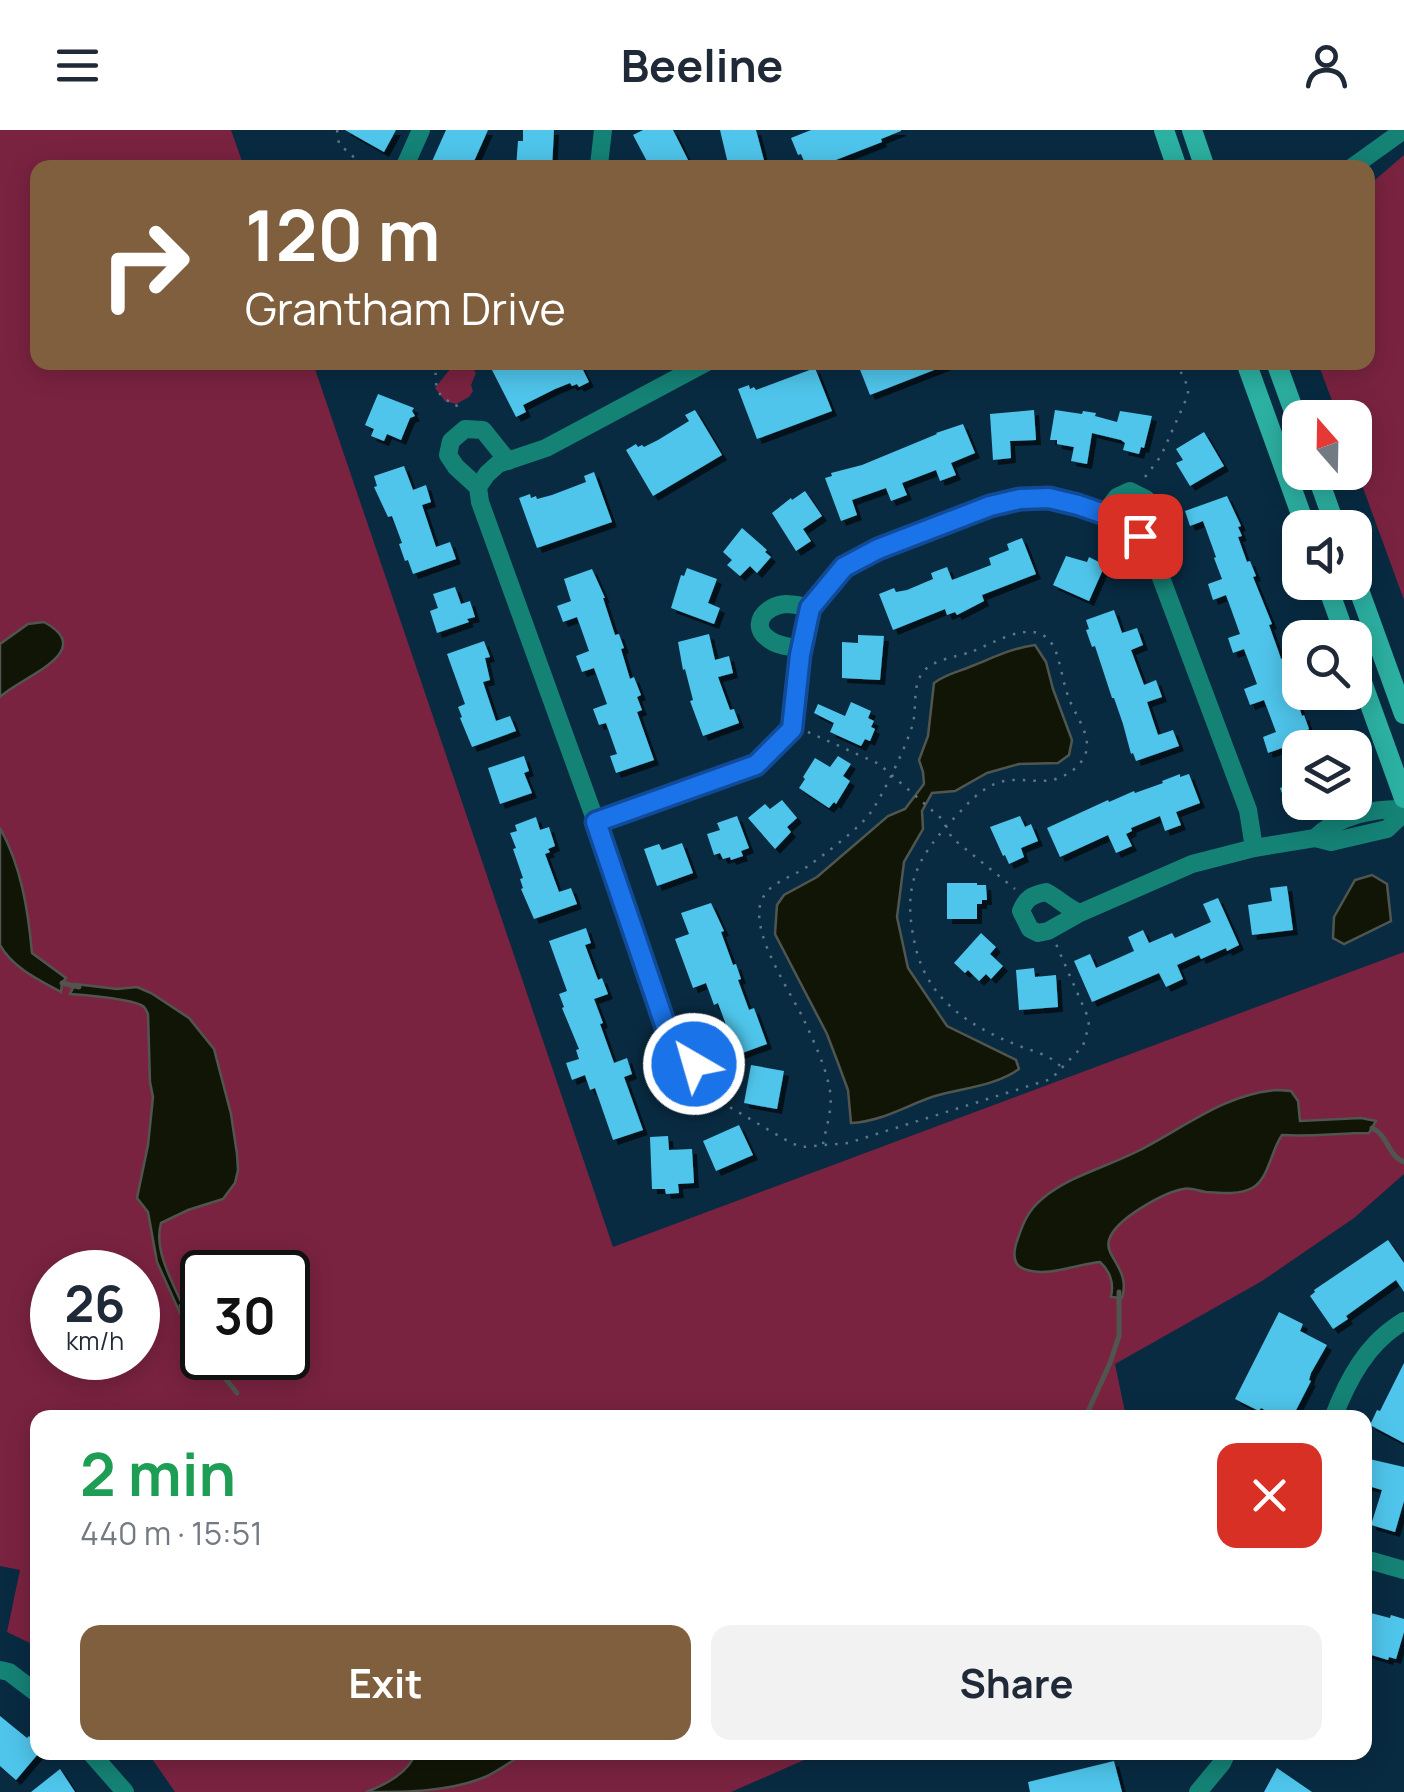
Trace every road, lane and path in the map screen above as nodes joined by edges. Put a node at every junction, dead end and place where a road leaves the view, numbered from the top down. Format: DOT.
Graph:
graph roads {
  1 [pos="337,130"];
  2 [pos="421,130"];
  3 [pos="603,130"];
  4 [pos="1164,130"];
  5 [pos="1192,130"];
  6 [pos="1404,130"];
  7 [pos="357,160"];
  8 [pos="408,160"];
  9 [pos="600,160"];
  10 [pos="1174,160"];
  11 [pos="1203,160"];
  12 [pos="1362,160"];
  13 [pos="436,370"];
  14 [pos="693,370"];
  15 [pos="1180,370"];
  16 [pos="1249,370"];
  17 [pos="1279,370"];
  18 [pos="1290,400"];
  19 [pos="460,417"];
  20 [pos="508,461"];
  21 [pos="1144,478"];
  22 [pos="478,487"];
  23 [pos="1299,510"];
  24 [pos="1104,514"];
  25 [pos="1140,536"];
  26 [pos="1362,600"];
  27 [pos="810,608"];
  28 [pos="801,649"];
  29 [pos="1372,709"];
  30 [pos="1404,714"];
  31 [pos="792,729"];
  32 [pos="891,773"];
  33 [pos="1404,798"];
  34 [pos="1404,811"];
  35 [pos="596,822"];
  36 [pos="946,827"];
  37 [pos="1315,838"];
  38 [pos="1254,848"];
  39 [pos="1015,889"];
  40 [pos="1080,914"];
  41 [pos="1056,944"];
  42 [pos="676,1057"];
  43 [pos="1062,1068"];
  44 [pos="719,1102"];
  45 [pos="824,1144"];
  46 [pos="1404,1321"];
  47 [pos="1336,1410"];
  48 [pos="1372,1561"];
  49 [pos="1404,1570"];
  50 [pos="0,1670"];
  51 [pos="30,1688"];
  52 [pos="97,1760"];
  53 [pos="1224,1760"];
  54 [pos="125,1792"];
  55 [pos="1198,1792"];
  1 -- 7 [label="path"];
  2 -- 8 [label="street"];
  3 -- 9 [label="street"];
  4 -- 10 [label="main road"];
  5 -- 11 [label="main road"];
  6 -- 12 [label="street"];
  13 -- 19 [label="path"];
  14 -- 20 [label="street"];
  15 -- 21 [label="path"];
  16 -- 23 [label="main road"];
  17 -- 18 [label="main road"];
  20 -- 22 [label="street"];
  20 -- 22 [label="street"];
  22 -- 35 [label="street"];
  24 -- 25 [label="street"];
  24 -- 25 [label="street"];
  24 -- 27 [label="street"];
  25 -- 38 [label="street"];
  26 -- 30 [label="main road"];
  27 -- 28 [label="street"];
  27 -- 28 [label="street"];
  28 -- 31 [label="street"];
  29 -- 33 [label="main road"];
  31 -- 32 [label="path"];
  31 -- 35 [label="street"];
  32 -- 36 [label="path"];
  32 -- 36 [label="path"];
  32 -- 45 [label="path"];
  34 -- 37 [label="street"];
  34 -- 37 [label="street"];
  35 -- 42 [label="street"];
  36 -- 39 [label="path"];
  36 -- 43 [label="path"];
  37 -- 38 [label="street"];
  38 -- 40 [label="street"];
  41 -- 43 [label="path"];
  43 -- 45 [label="path"];
  44 -- 45 [label="path"];
  46 -- 47 [label="street"];
  48 -- 49 [label="street"];
  50 -- 51 [label="street"];
  52 -- 54 [label="street"];
  53 -- 55 [label="street"];
}
